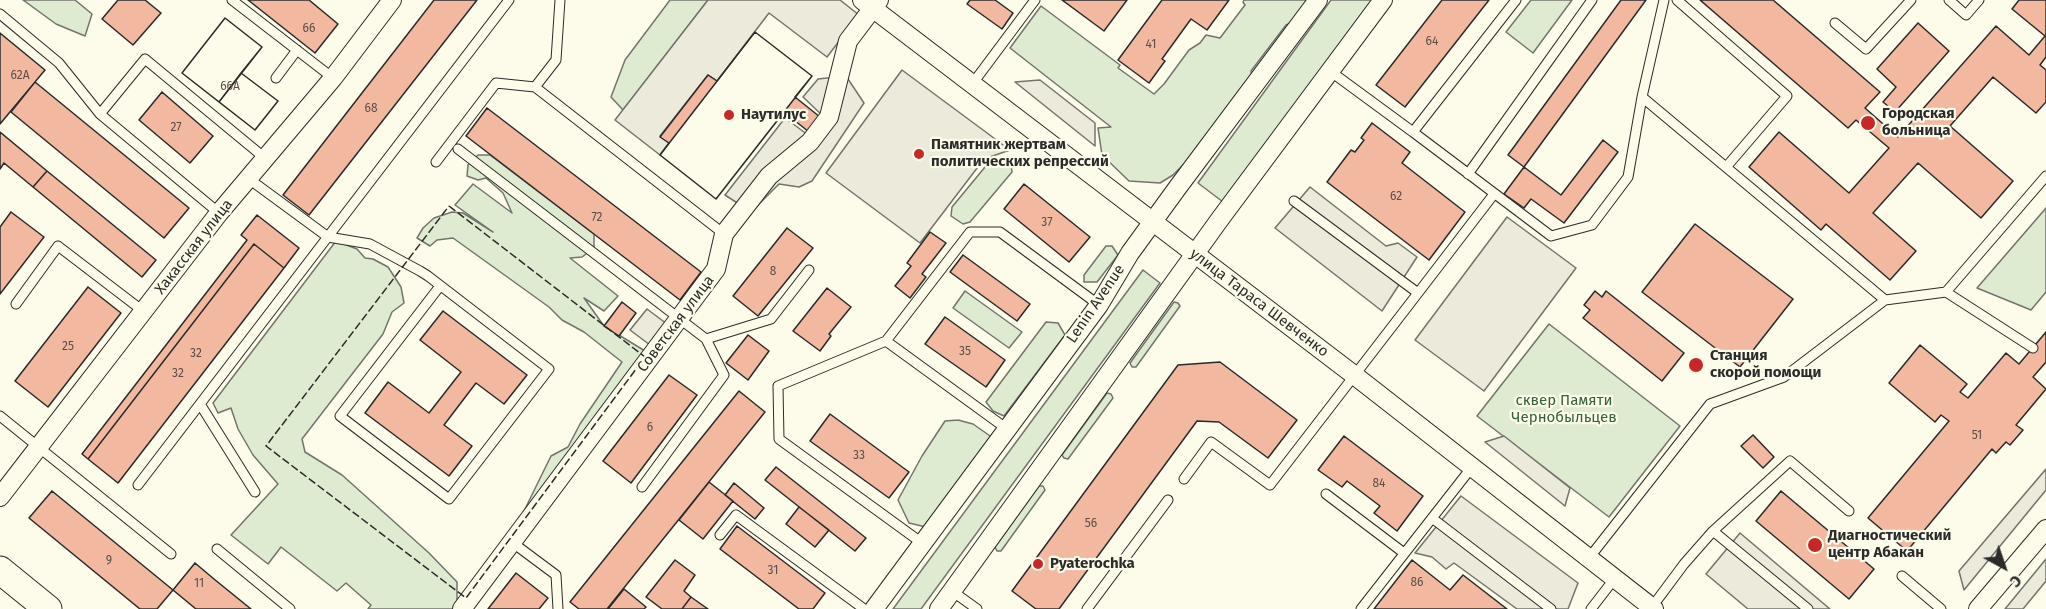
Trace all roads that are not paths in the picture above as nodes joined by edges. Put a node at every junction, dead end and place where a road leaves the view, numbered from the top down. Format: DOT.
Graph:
graph roads {
  1 [pos="232,0"];
  2 [pos="392,0"];
  3 [pos="509,0"];
  4 [pos="560,0"];
  5 [pos="1035,0"];
  6 [pos="1318,0"];
  7 [pos="1383,0"];
  8 [pos="1516,0"];
  9 [pos="1592,0"];
  10 [pos="1664,0"];
  11 [pos="1677,0"];
  12 [pos="1911,0"];
  13 [pos="1949,0"];
  14 [pos="1979,0"];
  15 [pos="872,3"];
  16 [pos="0,14"];
  17 [pos="1835,23"];
  18 [pos="297,50"];
  19 [pos="1330,71"];
  20 [pos="276,78"];
  21 [pos="333,78"];
  22 [pos="973,83"];
  23 [pos="535,87"];
  24 [pos="1642,97"];
  25 [pos="100,114"];
  26 [pos="1413,132"];
  27 [pos="458,149"];
  28 [pos="266,159"];
  29 [pos="436,162"];
  30 [pos="1726,166"];
  31 [pos="1468,174"];
  32 [pos="2046,176"];
  33 [pos="249,178"];
  34 [pos="1494,194"];
  35 [pos="1294,201"];
  36 [pos="219,213"];
  37 [pos="1152,222"];
  38 [pos="724,234"];
  39 [pos="328,237"];
  40 [pos="1195,255"];
  41 [pos="809,270"];
  42 [pos="440,286"];
  43 [pos="1946,292"];
  44 [pos="1418,293"];
  45 [pos="1885,300"];
  46 [pos="16,304"];
  47 [pos="1099,305"];
  48 [pos="143,311"];
  49 [pos="680,319"];
  50 [pos="706,339"];
  51 [pos="886,341"];
  52 [pos="2033,348"];
  53 [pos="1354,375"];
  54 [pos="200,404"];
  55 [pos="0,416"];
  56 [pos="1007,429"];
  57 [pos="38,448"];
  58 [pos="1472,467"];
  59 [pos="1184,479"];
  60 [pos="138,485"];
  61 [pos="642,487"];
  62 [pos="255,492"];
  63 [pos="1326,494"];
  64 [pos="0,496"];
  65 [pos="1168,500"];
  66 [pos="1848,511"];
  67 [pos="1432,518"];
  68 [pos="2046,529"];
  69 [pos="1713,531"];
  70 [pos="720,535"];
  71 [pos="513,543"];
  72 [pos="922,543"];
  73 [pos="217,549"];
  74 [pos="1404,553"];
  75 [pos="171,555"];
  76 [pos="1589,558"];
  77 [pos="0,570"];
  78 [pos="1902,576"];
  79 [pos="1615,578"];
  80 [pos="952,591"];
  81 [pos="1653,608"];
  82 [pos="48,609"];
  83 [pos="290,609"];
  84 [pos="462,609"];
  85 [pos="558,609"];
  86 [pos="864,609"];
  87 [pos="874,609"];
  88 [pos="939,609"];
  89 [pos="976,609"];
  90 [pos="1087,609"];
  91 [pos="1361,609"];
  92 [pos="1551,609"];
  93 [pos="1591,609"];
  94 [pos="1808,609"];
  95 [pos="1941,609"];
  96 [pos="1978,609"];
  1 -- 18 [label="lane"];
  2 -- 21 [label="street, Хакасская улица"];
  3 -- 39 [label="lane"];
  4 -- 23 [label="lane"];
  5 -- 22 [label="lane"];
  6 -- 37 [label="street, Lenin Avenue"];
  7 -- 19 [label="street"];
  8 -- 26 [label="lane"];
  9 -- 31 [label="lane"];
  10 -- 24 [label="lane"];
  11 -- 30 [label="lane"];
  12 -- 17 [label="lane"];
  13 -- 14 [label="lane"];
  15 -- 22 [label="street, улица Тараса Шевченко"];
  15 -- 38 [label="street, Советская улица"];
  16 -- 25 [label="lane"];
  18 -- 20 [label="lane"];
  18 -- 21 [label="lane"];
  19 -- 26 [label="lane"];
  19 -- 40 [label="street"];
  21 -- 28 [label="street, Хакасская улица"];
  22 -- 37 [label="street, улица Тараса Шевченко"];
  23 -- 29 [label="lane"];
  23 -- 38 [label="lane"];
  24 -- 30 [label="lane"];
  24 -- 34 [label="lane"];
  25 -- 28 [label="lane"];
  25 -- 36 [label="lane"];
  26 -- 31 [label="lane"];
  27 -- 49 [label="lane"];
  28 -- 33 [label="street, Хакасская улица"];
  30 -- 45 [label="lane"];
  31 -- 34 [label="lane"];
  32 -- 43 [label="lane"];
  33 -- 36 [label="street, Хакасская улица"];
  33 -- 39 [label="lane"];
  34 -- 44 [label="lane"];
  35 -- 44 [label="lane"];
  36 -- 48 [label="street, Хакасская улица"];
  37 -- 40 [label="street, улица Тараса Шевченко"];
  37 -- 47 [label="street, Lenin Avenue"];
  38 -- 49 [label="street, Советская улица"];
  39 -- 42 [label="lane"];
  39 -- 54 [label="lane"];
  40 -- 53 [label="street, улица Тараса Шевченко"];
  40 -- 80 [label="street"];
  41 -- 50 [label="lane"];
  42 -- 42 [label="lane"];
  43 -- 45 [label="lane"];
  43 -- 52 [label="lane"];
  44 -- 53 [label="lane"];
  45 -- 76 [label="lane"];
  46 -- 48 [label="lane"];
  47 -- 51 [label="lane"];
  47 -- 56 [label="street, Lenin Avenue"];
  48 -- 57 [label="street, Хакасская улица"];
  49 -- 50 [label="lane"];
  49 -- 71 [label="street, Советская улица"];
  50 -- 61 [label="lane"];
  51 -- 56 [label="lane"];
  51 -- 72 [label="lane"];
  53 -- 58 [label="street, улица Тараса Шевченко"];
  53 -- 59 [label="lane"];
  54 -- 60 [label="lane"];
  54 -- 62 [label="lane"];
  55 -- 57 [label="lane"];
  56 -- 72 [label="street, Lenin Avenue"];
  57 -- 64 [label="street, Хакасская улица"];
  57 -- 75 [label="lane"];
  58 -- 67 [label="lane"];
  58 -- 76 [label="street, улица Тараса Шевченко"];
  63 -- 74 [label="lane"];
  65 -- 90 [label="lane"];
  66 -- 69 [label="lane"];
  67 -- 74 [label="lane"];
  67 -- 92 [label="lane"];
  68 -- 96 [label="street"];
  69 -- 81 [label="lane"];
  69 -- 94 [label="lane"];
  70 -- 86 [label="lane"];
  71 -- 84 [label="street, Советская улица"];
  71 -- 85 [label="lane"];
  72 -- 87 [label="street, Lenin Avenue"];
  73 -- 83 [label="lane"];
  74 -- 91 [label="lane"];
  76 -- 79 [label="street, улица Тараса Шевченко"];
  77 -- 82 [label="main road"];
  78 -- 95 [label="lane"];
  79 -- 81 [label="street, улица Тараса Шевченко"];
  79 -- 93 [label="lane"];
  80 -- 88 [label="street"];
  80 -- 89 [label="lane"];
}
